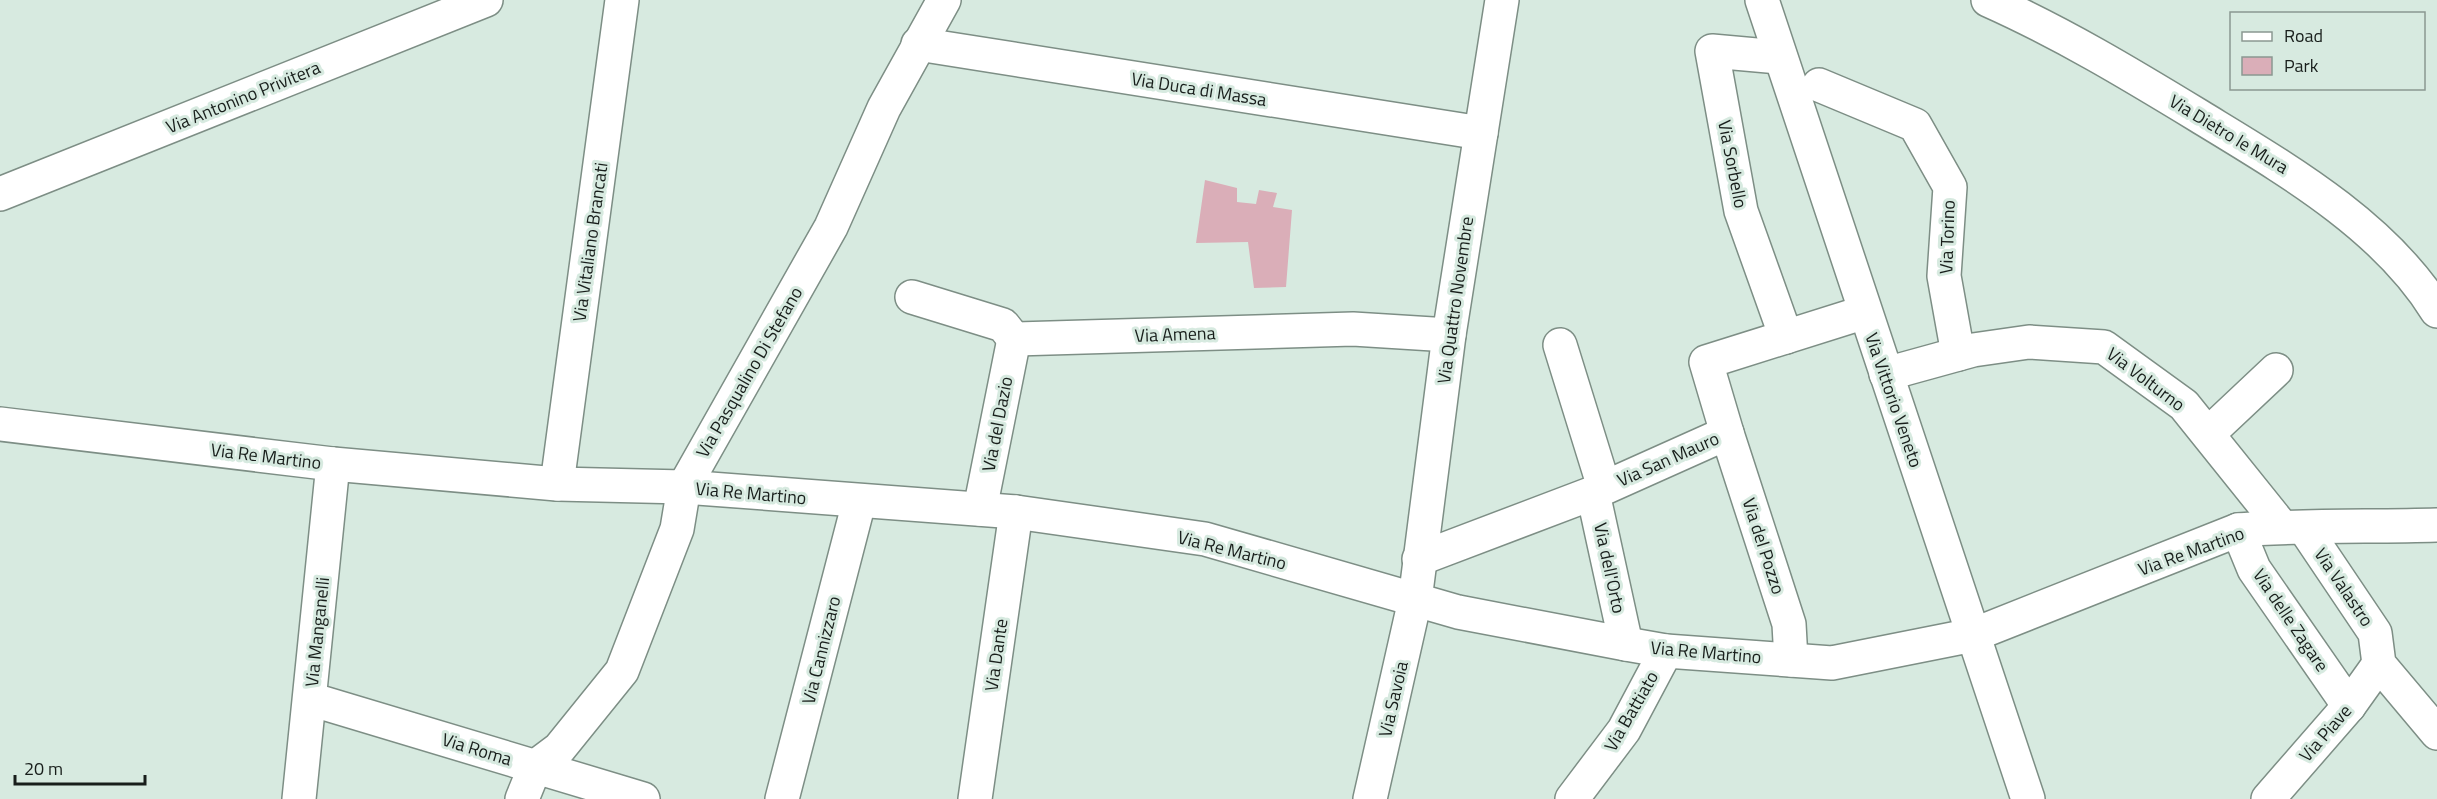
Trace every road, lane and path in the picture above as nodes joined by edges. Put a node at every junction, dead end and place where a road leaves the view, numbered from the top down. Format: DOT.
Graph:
graph roads {
  1 [pos="486,0"];
  2 [pos="622,0"];
  3 [pos="944,0"];
  4 [pos="1502,0"];
  5 [pos="1762,0"];
  6 [pos="2004,3"];
  7 [pos="918,44"];
  8 [pos="1779,57"];
  9 [pos="1819,85"];
  10 [pos="1480,133"];
  11 [pos="0,194"];
  12 [pos="2431,287"];
  13 [pos="912,297"];
  14 [pos="1865,312"];
  15 [pos="1449,335"];
  16 [pos="1786,337"];
  17 [pos="1014,339"];
  18 [pos="1560,345"];
  19 [pos="1958,354"];
  20 [pos="2276,370"];
  21 [pos="1886,374"];
  22 [pos="0,424"];
  23 [pos="1727,433"];
  24 [pos="2208,434"];
  25 [pos="333,464"];
  26 [pos="557,484"];
  27 [pos="684,487"];
  28 [pos="1599,490"];
  29 [pos="859,502"];
  30 [pos="980,509"];
  31 [pos="1016,512"];
  32 [pos="2437,525"];
  33 [pos="2294,528"];
  34 [pos="2238,530"];
  35 [pos="1419,560"];
  36 [pos="1415,600"];
  37 [pos="1973,635"];
  38 [pos="1626,644"];
  39 [pos="1666,651"];
  40 [pos="1791,660"];
  41 [pos="2379,664"];
  42 [pos="310,699"];
  43 [pos="2349,706"];
  44 [pos="2437,733"];
  45 [pos="535,767"];
  46 [pos="299,799"];
  47 [pos="522,799"];
  48 [pos="643,799"];
  49 [pos="782,799"];
  50 [pos="975,799"];
  51 [pos="1370,799"];
  52 [pos="1572,799"];
  53 [pos="2028,799"];
  54 [pos="2268,799"];
  1 -- 11 [label="street, Via Antonino Privitera"];
  2 -- 26 [label="street, Via Vitaliano Brancati"];
  3 -- 7 [label="street, Via Pasqualino Di Stefano"];
  4 -- 10 [label="street, Via Quattro Novembre"];
  5 -- 8 [label="street, Via Vittorio Veneto"];
  6 -- 12 [label="street, Via Dietro le Mura"];
  7 -- 10 [label="street, Via Duca di Massa"];
  7 -- 27 [label="street, Via Pasqualino Di Stefano"];
  8 -- 14 [label="street, Via Vittorio Veneto"];
  8 -- 16 [label="street, Via Sorbello"];
  9 -- 19 [label="street, Via Torino"];
  10 -- 15 [label="street, Via Quattro Novembre"];
  13 -- 17 [label="street"];
  14 -- 16 [label="street, Via San Mauro"];
  14 -- 21 [label="street, Via Vittorio Veneto"];
  15 -- 17 [label="street, Via Amena"];
  15 -- 35 [label="street, Via Quattro Novembre"];
  16 -- 23 [label="street, Via San Mauro"];
  17 -- 30 [label="street, Via del Dazio"];
  18 -- 28 [label="street, Via dell'Orto"];
  19 -- 21 [label="street, Via Volturno"];
  19 -- 24 [label="street, Via Volturno"];
  20 -- 24 [label="street"];
  21 -- 37 [label="street, Via Vittorio Veneto"];
  22 -- 25 [label="street, Via Re Martino"];
  23 -- 28 [label="street, Via San Mauro"];
  23 -- 40 [label="street, Via del Pozzo"];
  24 -- 33 [label="street, Via Volturno"];
  25 -- 26 [label="street, Via Re Martino"];
  25 -- 42 [label="street, Via Manganelli"];
  26 -- 27 [label="street, Via Re Martino"];
  27 -- 29 [label="street, Via Re Martino"];
  27 -- 45 [label="street, Via Pasqualino Di Stefano"];
  28 -- 35 [label="street, Via San Mauro"];
  28 -- 38 [label="street, Via dell'Orto"];
  29 -- 30 [label="street, Via Re Martino"];
  29 -- 49 [label="street, Via Cannizzaro"];
  30 -- 31 [label="street, Via Re Martino"];
  31 -- 36 [label="street, Via Re Martino"];
  31 -- 50 [label="street, Via Dante"];
  32 -- 33 [label="street, Via Re Martino"];
  33 -- 34 [label="street, Via Re Martino"];
  33 -- 41 [label="street, Via Valastro"];
  34 -- 37 [label="street, Via Re Martino"];
  34 -- 43 [label="street, Via delle Zagare"];
  35 -- 36 [label="street, Via Quattro Novembre"];
  36 -- 38 [label="street, Via Re Martino"];
  36 -- 51 [label="street, Via Savoia"];
  37 -- 40 [label="street, Via Re Martino"];
  37 -- 53 [label="street, Via Vittorio Veneto"];
  38 -- 39 [label="street, Via Re Martino"];
  39 -- 40 [label="street, Via Re Martino"];
  39 -- 52 [label="street, Via Battiato"];
  41 -- 43 [label="street, Via Piave"];
  41 -- 44 [label="street"];
  42 -- 45 [label="street, Via Roma"];
  42 -- 46 [label="street, Via Manganelli"];
  43 -- 54 [label="street, Via Piave"];
  45 -- 47 [label="street"];
  45 -- 48 [label="street, Via Roma"];
}
